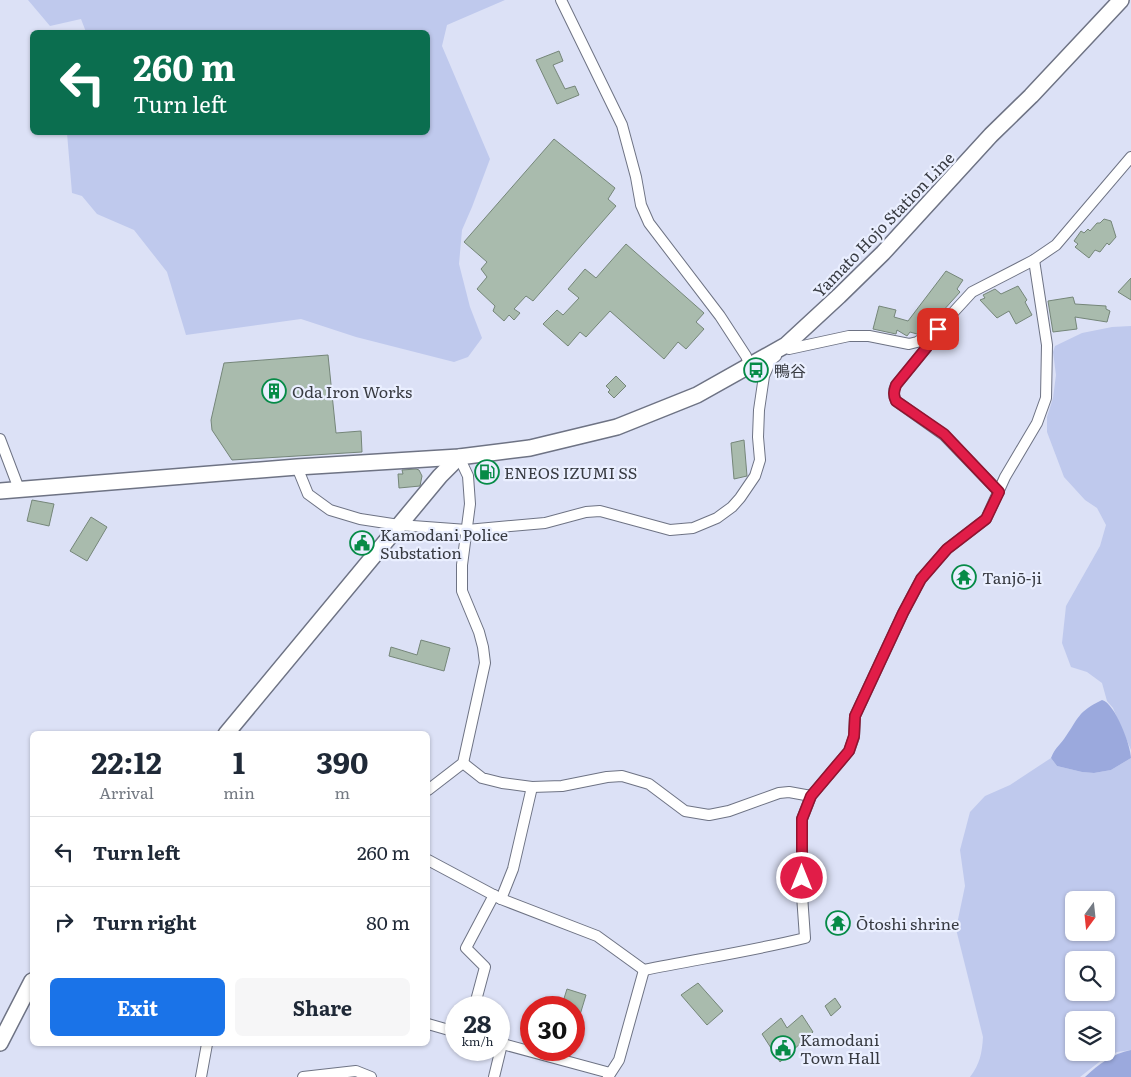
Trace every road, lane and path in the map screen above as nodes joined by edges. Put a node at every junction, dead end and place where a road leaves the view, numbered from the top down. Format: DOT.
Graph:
graph roads {
  1 [pos="561,0"];
  2 [pos="1121,0"];
  3 [pos="1131,157"];
  4 [pos="1034,260"];
  5 [pos="928,335"];
  6 [pos="780,349"];
  7 [pos="750,366"];
  8 [pos="0,440"];
  9 [pos="458,457"];
  10 [pos="297,467"];
  11 [pos="19,489"];
  12 [pos="0,491"];
  13 [pos="999,492"];
  14 [pos="399,525"];
  15 [pos="467,530"];
  16 [pos="228,731"];
  17 [pos="463,762"];
  18 [pos="532,787"];
  19 [pos="430,788"];
  20 [pos="811,796"];
  21 [pos="430,861"];
  22 [pos="497,897"];
  23 [pos="644,970"];
  24 [pos="30,985"];
  25 [pos="477,996"];
  26 [pos="430,1025"];
  27 [pos="445,1029"];
  28 [pos="0,1042"];
  29 [pos="207,1046"];
  30 [pos="510,1047"];
  31 [pos="497,1061"];
  32 [pos="609,1075"];
  33 [pos="201,1077"];
  34 [pos="303,1077"];
  35 [pos="371,1077"];
  36 [pos="494,1077"];
  1 -- 7 [label="street"];
  2 -- 6 [label="main road, Yamato Hojo Station Line"];
  3 -- 4 [label="street"];
  4 -- 5 [label="street"];
  4 -- 13 [label="street"];
  5 -- 6 [label="street"];
  5 -- 13 [label="street"];
  6 -- 7 [label="main road, Yamato Hojo Station Line"];
  6 -- 15 [label="street"];
  7 -- 9 [label="main road, Yamato Hojo Station Line"];
  8 -- 11 [label="street"];
  9 -- 10 [label="main road, Yamato Hojo Station Line"];
  9 -- 14 [label="main road"];
  9 -- 15 [label="street"];
  10 -- 11 [label="main road, Yamato Hojo Station Line"];
  10 -- 14 [label="street"];
  11 -- 12 [label="main road, Yamato Hojo Station Line"];
  13 -- 20 [label="street"];
  14 -- 15 [label="street"];
  14 -- 16 [label="main road"];
  15 -- 17 [label="street"];
  17 -- 18 [label="street"];
  17 -- 19 [label="street"];
  18 -- 20 [label="street"];
  18 -- 22 [label="street"];
  20 -- 23 [label="street"];
  21 -- 22 [label="street"];
  22 -- 23 [label="street"];
  22 -- 25 [label="street"];
  23 -- 32 [label="street"];
  24 -- 28 [label="main road"];
  26 -- 27 [label="street"];
  29 -- 33 [label="street"];
  30 -- 32 [label="street"];
  31 -- 36 [label="street"];
  34 -- 35 [label="street"];
}
